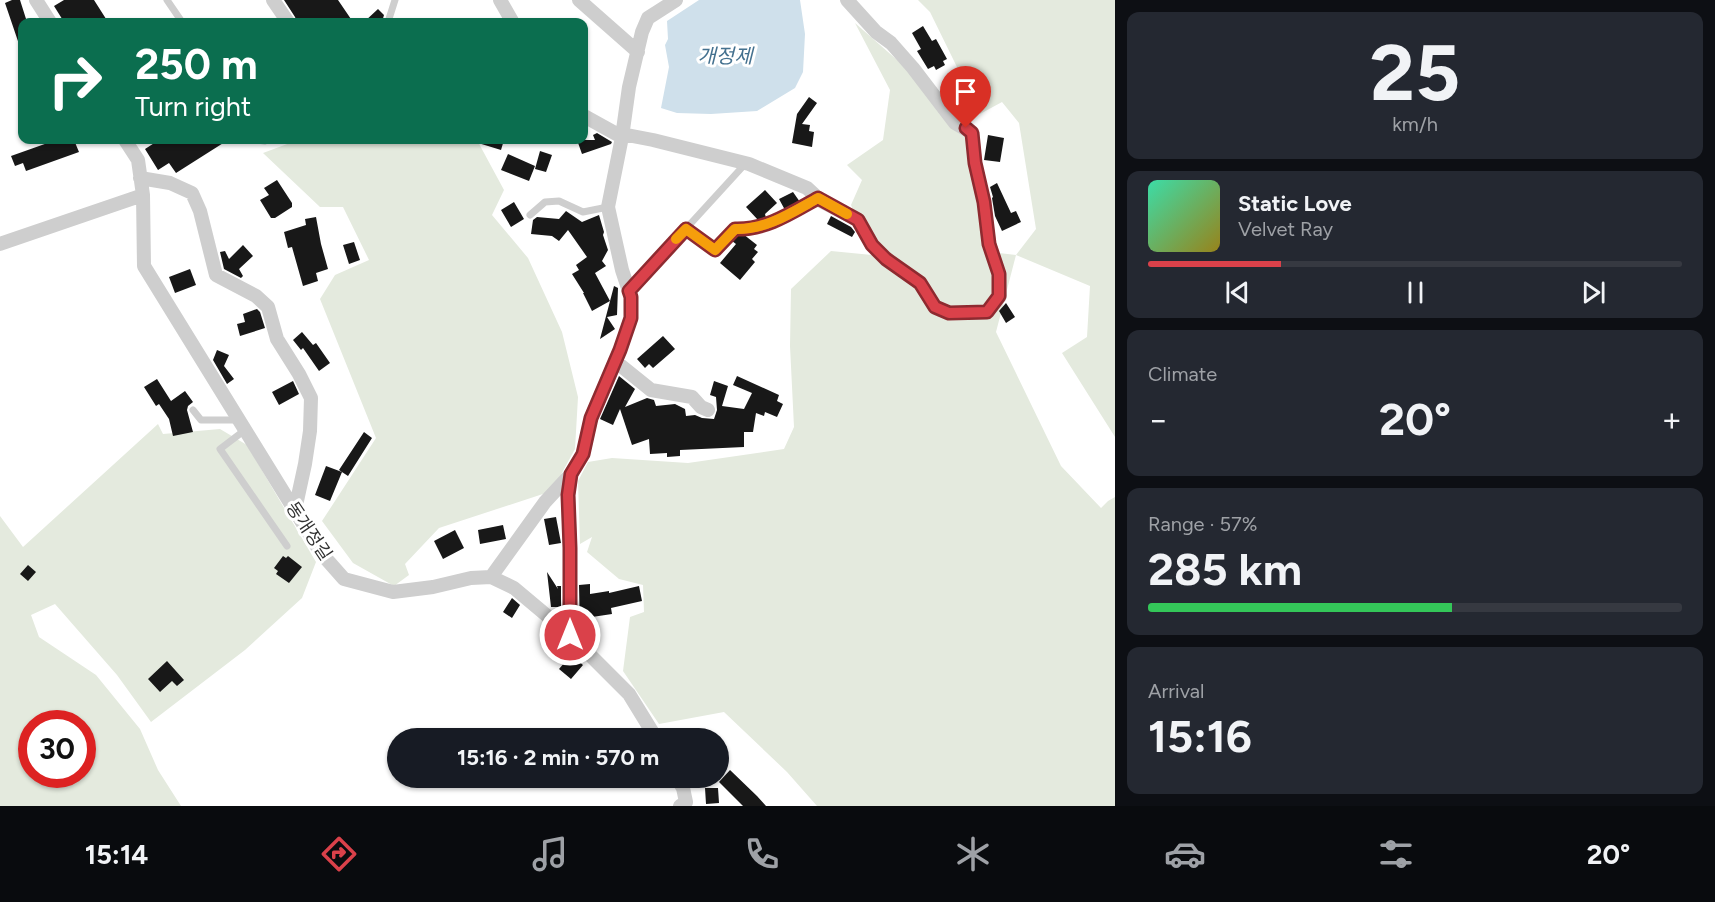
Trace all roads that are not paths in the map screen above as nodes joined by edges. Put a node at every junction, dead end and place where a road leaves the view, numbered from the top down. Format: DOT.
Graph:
graph roads {
  1 [pos="36,0"];
  2 [pos="166,0"];
  3 [pos="273,0"];
  4 [pos="395,0"];
  5 [pos="500,0"];
  6 [pos="579,0"];
  7 [pos="676,0"];
  8 [pos="847,0"];
  9 [pos="47,18"];
  10 [pos="179,18"];
  11 [pos="285,18"];
  12 [pos="389,18"];
  13 [pos="510,18"];
  14 [pos="638,52"];
  15 [pos="588,118"];
  16 [pos="622,137"];
  17 [pos="128,144"];
  18 [pos="746,163"];
  19 [pos="140,178"];
  20 [pos="143,195"];
  21 [pos="818,198"];
  22 [pos="608,207"];
  23 [pos="530,215"];
  24 [pos="686,229"];
  25 [pos="0,244"];
  26 [pos="629,291"];
  27 [pos="615,360"];
  28 [pos="193,410"];
  29 [pos="708,410"];
  30 [pos="242,425"];
  31 [pos="571,474"];
  32 [pos="294,510"];
  33 [pos="286,546"];
  34 [pos="491,577"];
  35 [pos="570,635"];
  36 [pos="650,728"];
  37 [pos="682,788"];
  38 [pos="680,806"];
  1 -- 9 [label="street"];
  2 -- 10 [label="lane"];
  3 -- 11 [label="street"];
  4 -- 12 [label="lane"];
  5 -- 13 [label="street"];
  6 -- 14 [label="street"];
  7 -- 14 [label="street"];
  8 -- 21 [label="street"];
  14 -- 16 [label="street"];
  15 -- 16 [label="street"];
  16 -- 18 [label="street"];
  16 -- 22 [label="street"];
  17 -- 19 [label="street, 동개정길"];
  18 -- 21 [label="street"];
  18 -- 24 [label="lane"];
  19 -- 20 [label="street, 동개정길"];
  19 -- 32 [label="street"];
  20 -- 25 [label="street"];
  20 -- 30 [label="street, 동개정길"];
  21 -- 24 [label="lane"];
  22 -- 23 [label="lane"];
  22 -- 26 [label="street"];
  24 -- 26 [label="lane"];
  26 -- 27 [label="street"];
  27 -- 29 [label="street"];
  27 -- 31 [label="street"];
  28 -- 30 [label="lane"];
  30 -- 32 [label="street, 동개정길"];
  30 -- 33 [label="lane"];
  31 -- 34 [label="street"];
  31 -- 35 [label="street"];
  32 -- 34 [label="street, 동개정길"];
  34 -- 35 [label="street"];
  35 -- 36 [label="street"];
  37 -- 38 [label="street"];
}
